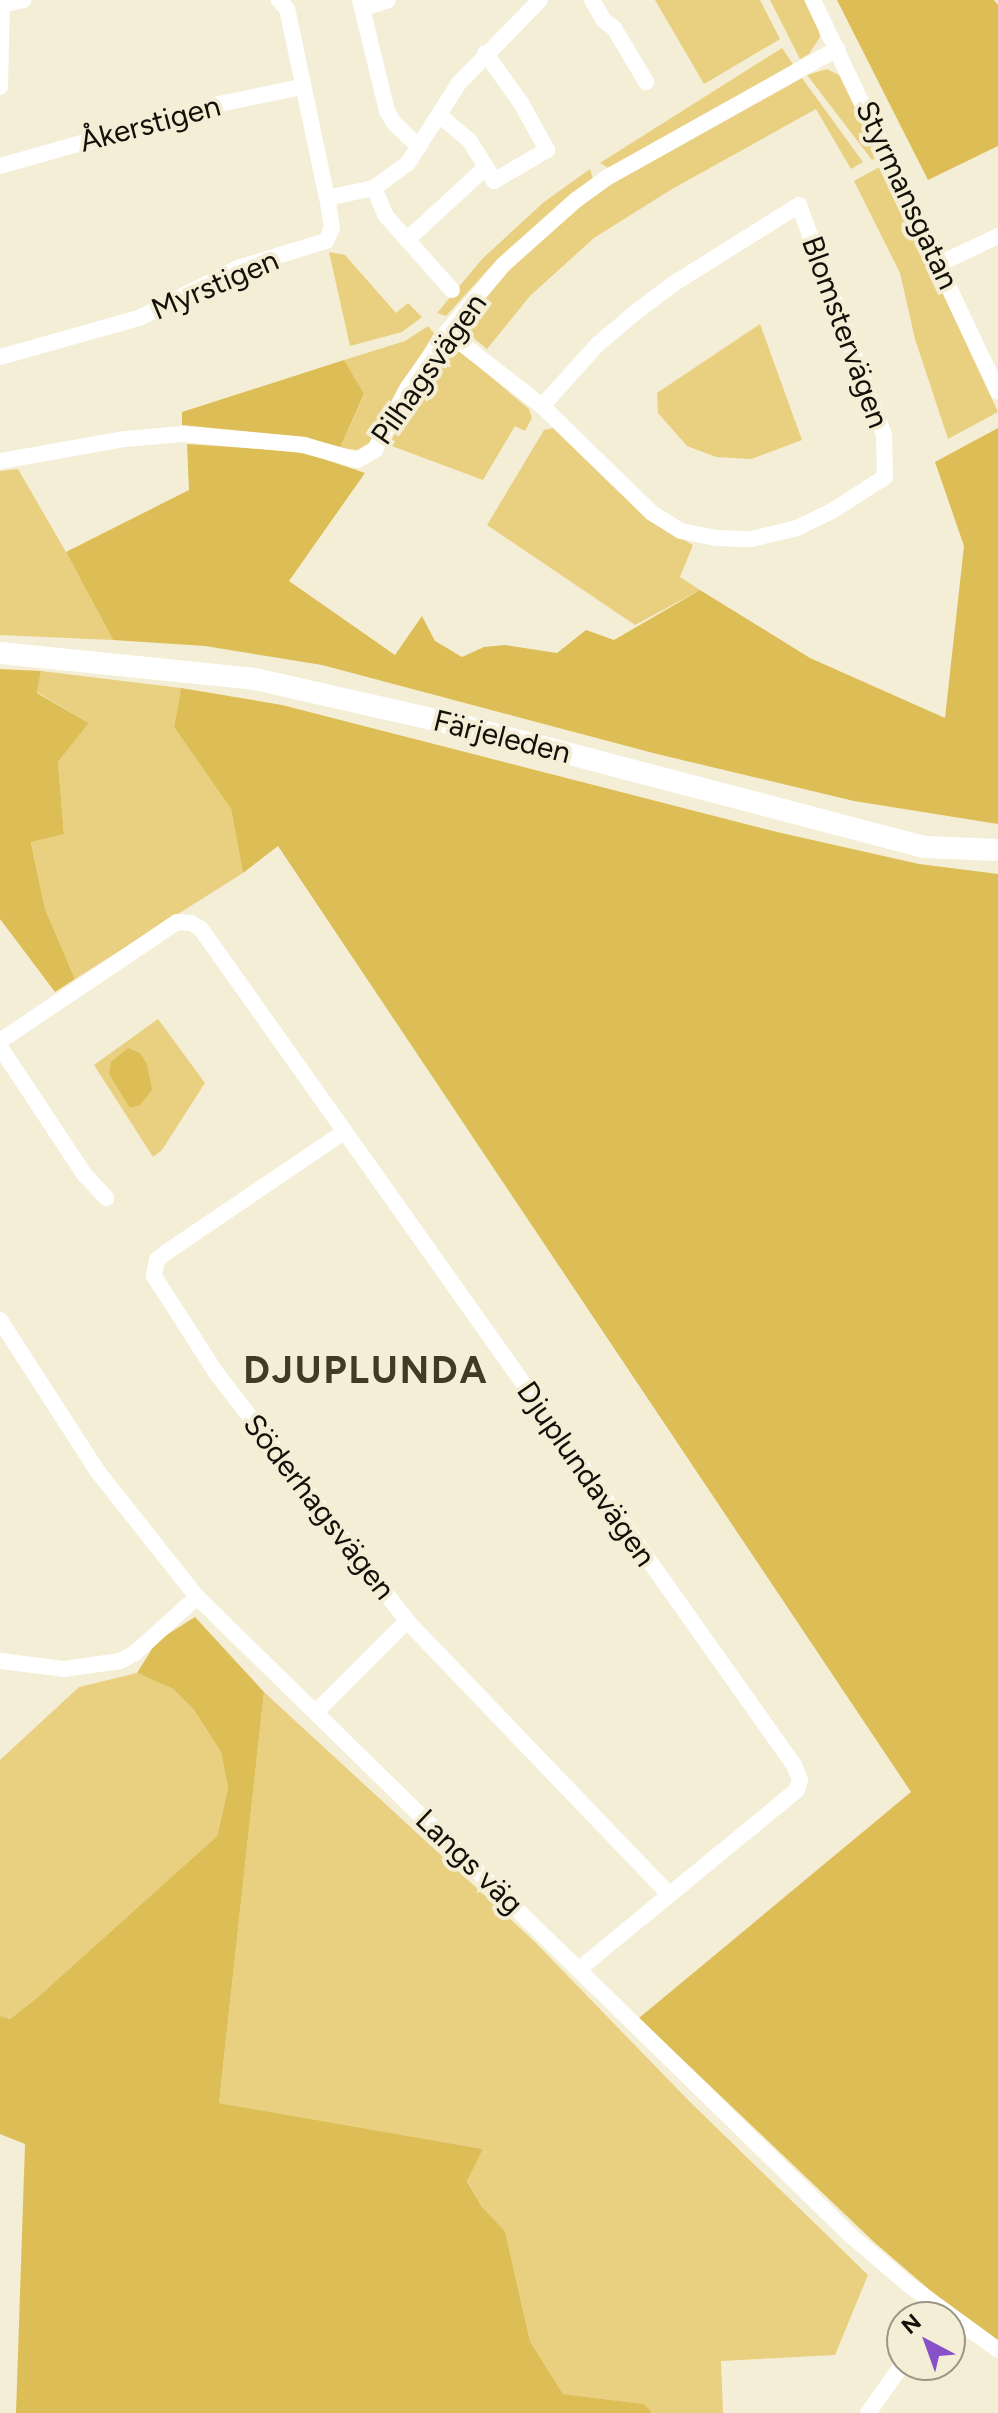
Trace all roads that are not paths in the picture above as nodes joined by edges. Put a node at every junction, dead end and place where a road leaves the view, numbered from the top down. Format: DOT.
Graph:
graph roads {
  1 [pos="23,0"];
  2 [pos="279,0"];
  3 [pos="388,0"];
  4 [pos="540,0"];
  5 [pos="592,0"];
  6 [pos="813,0"];
  7 [pos="2,2"];
  8 [pos="362,4"];
  9 [pos="837,49"];
  10 [pos="485,53"];
  11 [pos="646,82"];
  12 [pos="0,87"];
  13 [pos="301,87"];
  14 [pos="439,115"];
  15 [pos="419,147"];
  16 [pos="0,166"];
  17 [pos="486,167"];
  18 [pos="374,188"];
  19 [pos="327,198"];
  20 [pos="998,236"];
  21 [pos="408,239"];
  22 [pos="939,264"];
  23 [pos="452,290"];
  24 [pos="447,332"];
  25 [pos="0,357"];
  26 [pos="998,392"];
  27 [pos="542,406"];
  28 [pos="0,461"];
  29 [pos="0,653"];
  30 [pos="998,850"];
  31 [pos="0,1044"];
  32 [pos="344,1132"];
  33 [pos="106,1198"];
  34 [pos="0,1320"];
  35 [pos="197,1597"];
  36 [pos="407,1621"];
  37 [pos="0,1661"];
  38 [pos="317,1711"];
  39 [pos="669,1894"];
  40 [pos="580,1968"];
  41 [pos="924,2301"];
  42 [pos="966,2330"];
  43 [pos="998,2350"];
  44 [pos="891,2381"];
  45 [pos="868,2413"];
  1 -- 7 [label="street"];
  2 -- 13 [label="street, Myrstigen"];
  3 -- 8 [label="street"];
  4 -- 10 [label="street"];
  5 -- 11 [label="street"];
  6 -- 9 [label="street, Styrmansgatan"];
  7 -- 12 [label="street"];
  8 -- 15 [label="street"];
  9 -- 22 [label="street, Styrmansgatan"];
  9 -- 24 [label="street, Pilhagsvägen"];
  10 -- 14 [label="street"];
  10 -- 17 [label="street"];
  13 -- 16 [label="street, Åkerstigen"];
  13 -- 19 [label="street, Myrstigen"];
  14 -- 15 [label="street"];
  14 -- 17 [label="street"];
  15 -- 18 [label="street"];
  17 -- 21 [label="street"];
  18 -- 19 [label="street"];
  18 -- 21 [label="street, Pilhagsvägen"];
  19 -- 25 [label="street, Myrstigen"];
  20 -- 22 [label="street"];
  21 -- 23 [label="street, Pilhagsvägen"];
  22 -- 26 [label="street, Styrmansgatan"];
  24 -- 27 [label="street, Blomstervägen"];
  24 -- 28 [label="street, Pilhagsvägen"];
  27 -- 27 [label="street, Blomstervägen"];
  29 -- 30 [label="main road, Färjeleden"];
  31 -- 32 [label="street, Djuplundavägen"];
  31 -- 33 [label="street"];
  32 -- 36 [label="street, Söderhagsvägen"];
  32 -- 39 [label="street, Djuplundavägen"];
  34 -- 35 [label="street, Langs väg"];
  35 -- 37 [label="street"];
  35 -- 38 [label="street, Langs väg"];
  36 -- 38 [label="street, Söderhagsvägen"];
  36 -- 39 [label="street, Söderhagsvägen"];
  38 -- 40 [label="street, Langs väg"];
  39 -- 40 [label="street, Djuplundavägen"];
  40 -- 41 [label="street, Langs väg"];
  42 -- 43 [label="street, Langs väg"];
  44 -- 45 [label="street"];
}
